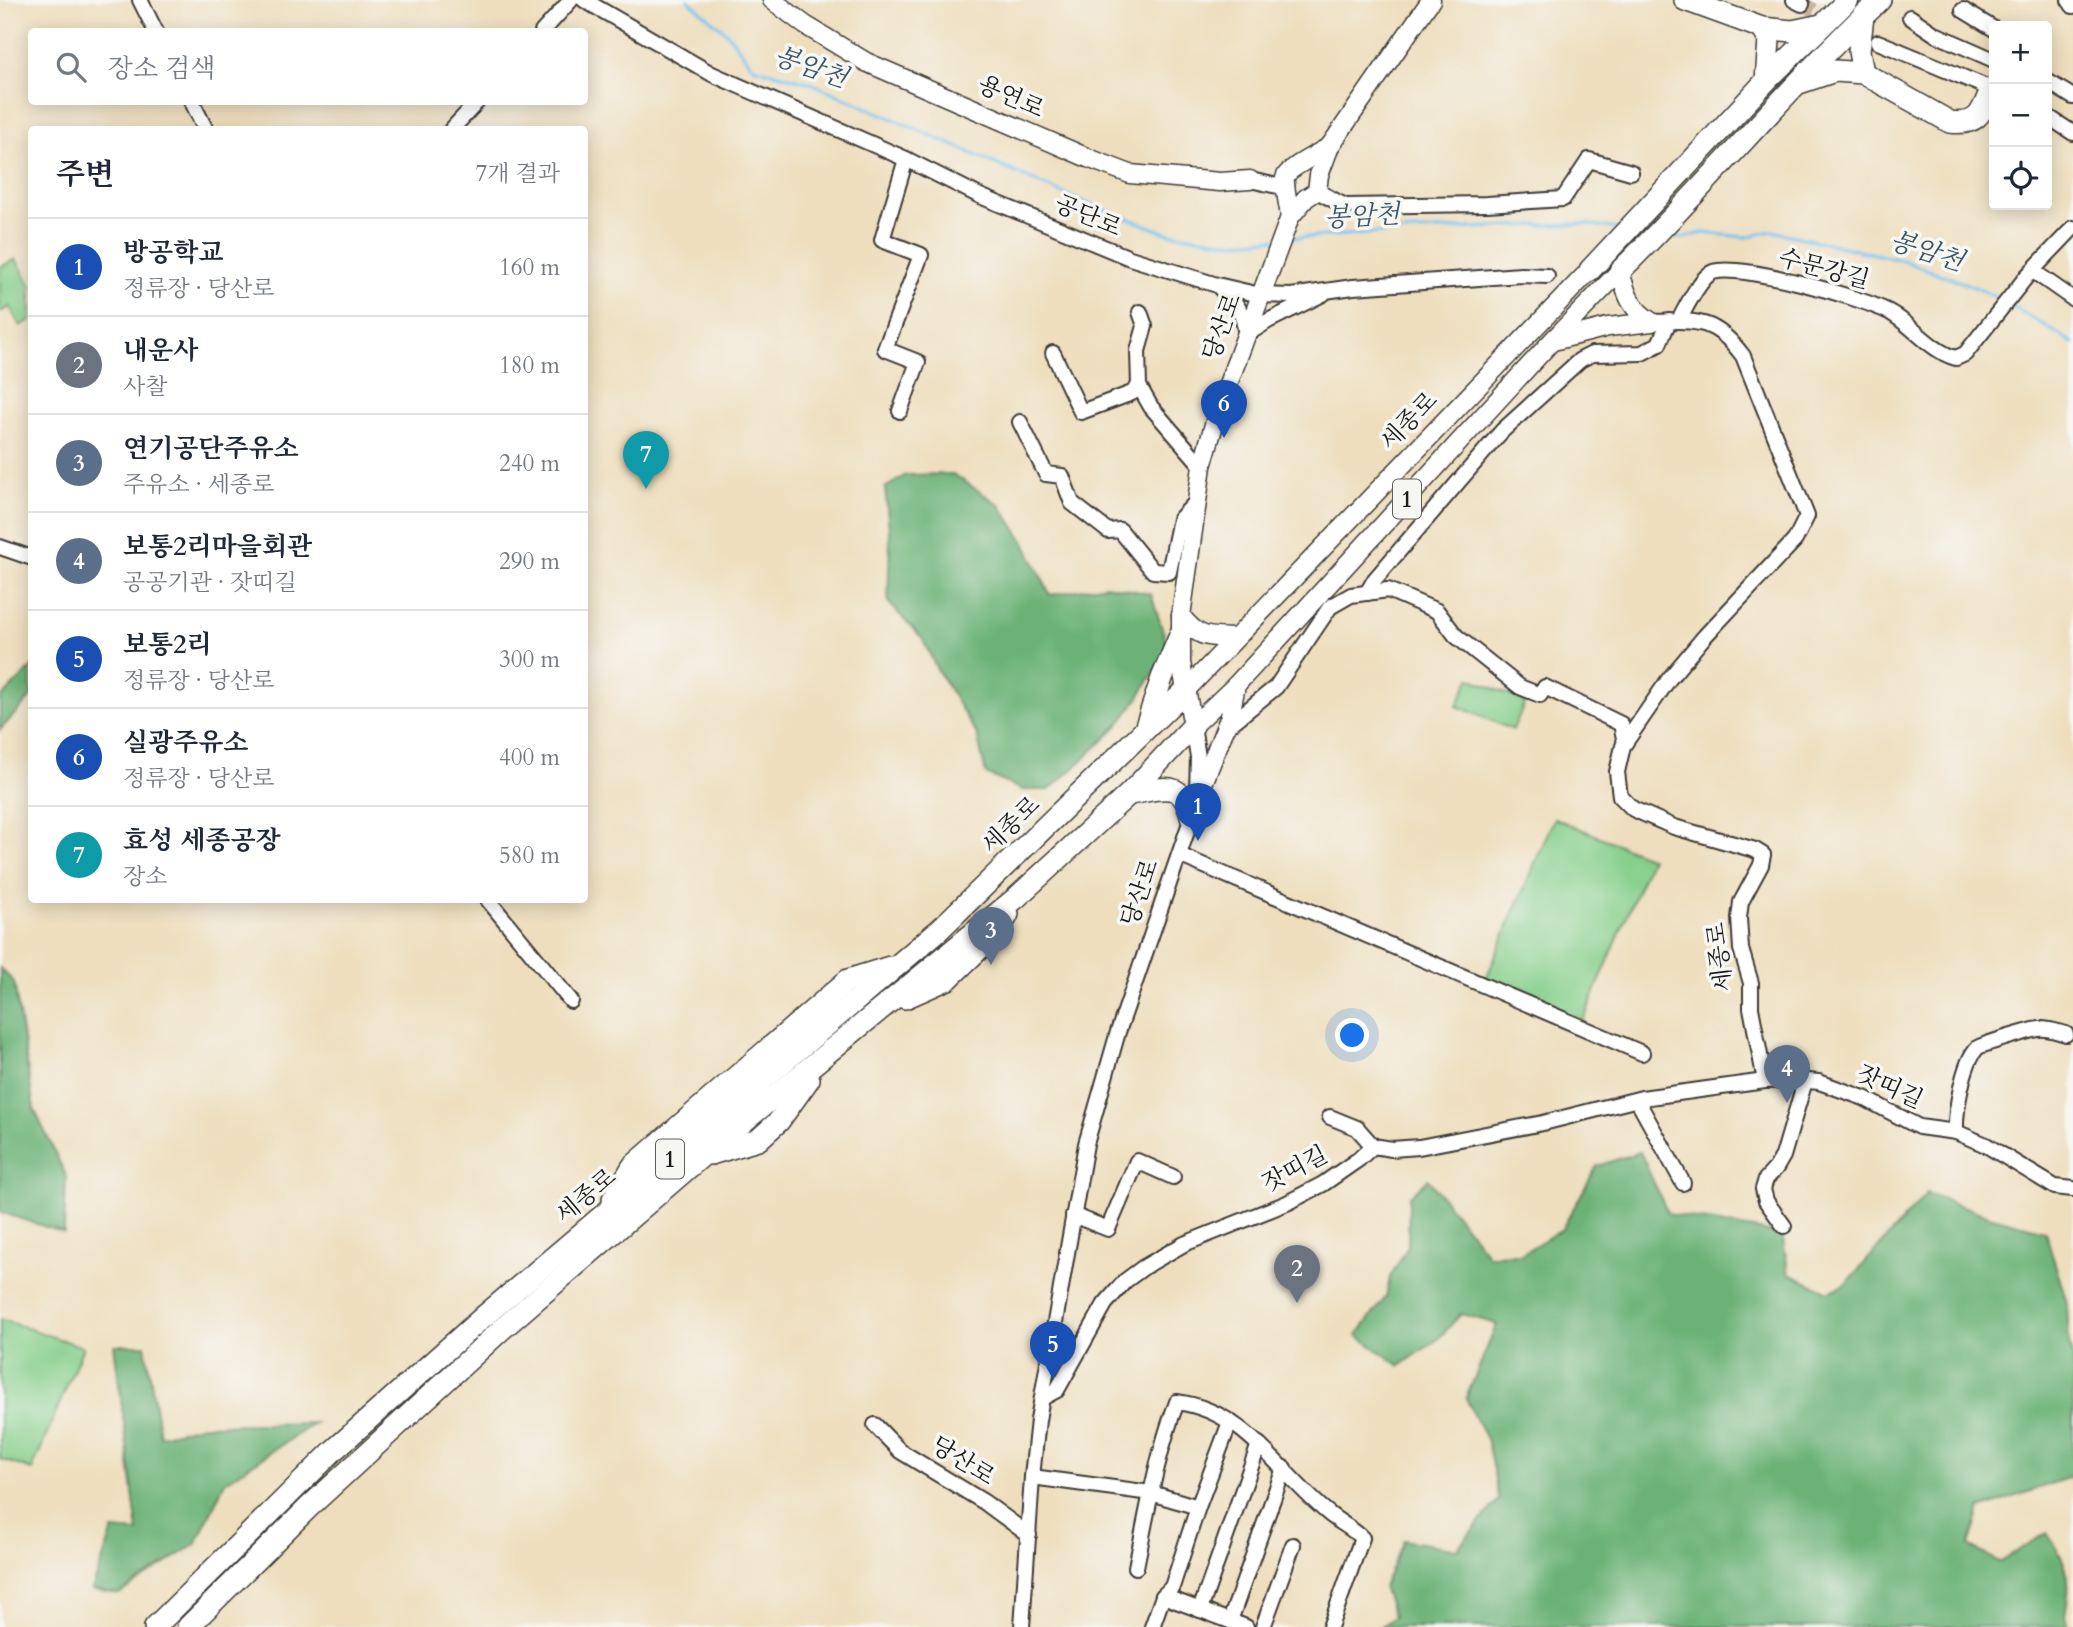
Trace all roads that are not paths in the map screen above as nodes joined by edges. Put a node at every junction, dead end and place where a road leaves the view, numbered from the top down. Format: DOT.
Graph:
graph roads {
  1 [pos="140,0"];
  2 [pos="571,0"];
  3 [pos="584,0"];
  4 [pos="772,0"];
  5 [pos="1431,0"];
  6 [pos="1685,0"];
  7 [pos="1848,0"];
  8 [pos="1880,0"];
  9 [pos="2069,0"];
  10 [pos="2073,6"];
  11 [pos="1963,10"];
  12 [pos="1863,16"];
  13 [pos="1910,17"];
  14 [pos="1821,26"];
  15 [pos="1989,26"];
  16 [pos="154,28"];
  17 [pos="546,28"];
  18 [pos="1762,28"];
  19 [pos="1878,42"];
  20 [pos="1989,58"];
  21 [pos="1863,73"];
  22 [pos="1766,81"];
  23 [pos="1797,84"];
  24 [pos="1989,85"];
  25 [pos="2053,85"];
  26 [pos="1989,96"];
  27 [pos="2073,97"];
  28 [pos="194,105"];
  29 [pos="474,105"];
  30 [pos="2052,119"];
  31 [pos="204,126"];
  32 [pos="455,126"];
  33 [pos="2073,134"];
  34 [pos="1330,146"];
  35 [pos="906,159"];
  36 [pos="1631,172"];
  37 [pos="1292,175"];
  38 [pos="1250,180"];
  39 [pos="1314,188"];
  40 [pos="1290,217"];
  41 [pos="2073,228"];
  42 [pos="1590,270"];
  43 [pos="1620,271"];
  44 [pos="2030,273"];
  45 [pos="1547,276"];
  46 [pos="1217,285"];
  47 [pos="1261,290"];
  48 [pos="1327,291"];
  49 [pos="2073,299"];
  50 [pos="1140,312"];
  51 [pos="1667,321"];
  52 [pos="1246,335"];
  53 [pos="1552,341"];
  54 [pos="1053,353"];
  55 [pos="1139,386"];
  56 [pos="900,411"];
  57 [pos="1020,422"];
  58 [pos="1202,466"];
  59 [pos="1199,499"];
  60 [pos="0,547"];
  61 [pos="28,557"];
  62 [pos="1367,593"];
  63 [pos="1181,624"];
  64 [pos="1235,638"];
  65 [pos="1236,685"];
  66 [pos="1186,690"];
  67 [pos="1193,726"];
  68 [pos="1223,730"];
  69 [pos="1143,733"];
  70 [pos="1625,743"];
  71 [pos="1129,794"];
  72 [pos="1194,810"];
  73 [pos="1179,855"];
  74 [pos="490,903"];
  75 [pos="571,1001"];
  76 [pos="2066,1034"];
  77 [pos="1642,1053"];
  78 [pos="1765,1081"];
  79 [pos="1805,1081"];
  80 [pos="1637,1100"];
  81 [pos="1330,1117"];
  82 [pos="1956,1132"];
  83 [pos="1373,1146"];
  84 [pos="1174,1177"];
  85 [pos="1684,1183"];
  86 [pos="2073,1189"];
  87 [pos="1073,1215"];
  88 [pos="1784,1226"];
  89 [pos="1042,1398"];
  90 [pos="1230,1422"];
  91 [pos="875,1425"];
  92 [pos="1259,1444"];
  93 [pos="1284,1468"];
  94 [pos="1032,1477"];
  95 [pos="1150,1493"];
  96 [pos="1198,1507"];
  97 [pos="1029,1535"];
  98 [pos="1293,1545"];
  99 [pos="1136,1567"];
  100 [pos="1163,1596"];
  101 [pos="1200,1610"];
  102 [pos="1230,1621"];
  103 [pos="155,1627"];
  104 [pos="188,1627"];
  105 [pos="1022,1627"];
  106 [pos="1152,1627"];
  107 [pos="1246,1627"];
  108 [pos="1263,1627"];
  109 [pos="1330,1627"];
  1 -- 16 [label="street"];
  2 -- 17 [label="street"];
  3 -- 35 [label="street, 공단로"];
  4 -- 38 [label="main road, 용연로"];
  5 -- 34 [label="main road"];
  6 -- 18 [label="highway"];
  7 -- 14 [label="highway, 세종로 / 1"];
  8 -- 12 [label="highway, 세종로 / 1"];
  9 -- 10 [label="street"];
  11 -- 15 [label="street"];
  12 -- 21 [label="highway"];
  12 -- 23 [label="highway, 세종로 / 1"];
  13 -- 20 [label="street"];
  14 -- 18 [label="highway"];
  14 -- 22 [label="highway, 세종로 / 1"];
  18 -- 22 [label="highway"];
  19 -- 24 [label="street"];
  21 -- 23 [label="highway"];
  21 -- 26 [label="highway"];
  22 -- 42 [label="highway, 세종로 / 1"];
  23 -- 43 [label="highway, 세종로 / 1"];
  25 -- 27 [label="street"];
  28 -- 31 [label="street"];
  29 -- 32 [label="street"];
  30 -- 33 [label="street"];
  34 -- 37 [label="main road"];
  34 -- 39 [label="main road"];
  35 -- 46 [label="street, 공단로"];
  35 -- 56 [label="street"];
  36 -- 39 [label="street"];
  37 -- 38 [label="street"];
  37 -- 39 [label="main road"];
  37 -- 39 [label="main road"];
  37 -- 40 [label="main road"];
  39 -- 40 [label="main road"];
  40 -- 47 [label="main road, 당산로"];
  41 -- 44 [label="street"];
  42 -- 64 [label="main road, 세종로 / 1"];
  43 -- 51 [label="main road"];
  43 -- 53 [label="main road, 세종로 / 1"];
  44 -- 49 [label="street"];
  44 -- 51 [label="street, 수문강길"];
  45 -- 48 [label="street, 공단로"];
  46 -- 47 [label="street, 공단로"];
  46 -- 52 [label="street"];
  47 -- 48 [label="street, 공단로"];
  47 -- 52 [label="main road, 당산로"];
  48 -- 52 [label="street"];
  50 -- 55 [label="street"];
  51 -- 53 [label="main road"];
  51 -- 62 [label="street"];
  51 -- 70 [label="street, 세종로"];
  52 -- 58 [label="main road, 당산로"];
  53 -- 65 [label="main road, 세종로 / 1"];
  54 -- 55 [label="street"];
  55 -- 58 [label="street"];
  57 -- 59 [label="street"];
  58 -- 59 [label="main road, 당산로"];
  59 -- 63 [label="main road, 당산로"];
  60 -- 61 [label="street"];
  62 -- 68 [label="street"];
  62 -- 70 [label="street"];
  63 -- 64 [label="main road"];
  63 -- 66 [label="main road, 당산로"];
  63 -- 69 [label="highway"];
  64 -- 66 [label="main road, 세종로 / 1"];
  65 -- 67 [label="main road, 세종로 / 1"];
  65 -- 68 [label="main road"];
  66 -- 67 [label="main road, 당산로"];
  66 -- 69 [label="highway, 세종로 / 1"];
  67 -- 71 [label="highway, 세종로 / 1"];
  67 -- 72 [label="street, 당산로"];
  68 -- 72 [label="main road"];
  69 -- 103 [label="highway, 세종로 / 1"];
  70 -- 78 [label="street, 세종로"];
  71 -- 72 [label="highway"];
  71 -- 104 [label="highway, 세종로 / 1"];
  72 -- 73 [label="street, 당산로"];
  73 -- 77 [label="street"];
  73 -- 87 [label="street, 당산로"];
  74 -- 75 [label="street"];
  76 -- 82 [label="street, 잣띠길"];
  78 -- 79 [label="street, 잣띠길"];
  78 -- 80 [label="street, 잣띠길"];
  79 -- 82 [label="street, 잣띠길"];
  79 -- 88 [label="street"];
  80 -- 83 [label="street, 잣띠길"];
  80 -- 85 [label="street"];
  81 -- 83 [label="street"];
  82 -- 86 [label="street, 잣띠길"];
  83 -- 89 [label="street, 잣띠길"];
  84 -- 87 [label="street"];
  87 -- 89 [label="street, 당산로"];
  89 -- 94 [label="street, 당산로"];
  90 -- 92 [label="street"];
  90 -- 95 [label="street"];
  90 -- 96 [label="street"];
  91 -- 97 [label="street, 당산로"];
  92 -- 93 [label="street"];
  92 -- 101 [label="street"];
  93 -- 102 [label="street"];
  93 -- 109 [label="street"];
  94 -- 95 [label="street, 당산로"];
  94 -- 97 [label="street, 당산로"];
  95 -- 96 [label="street, 당산로"];
  95 -- 99 [label="street"];
  96 -- 100 [label="street"];
  97 -- 105 [label="street, 당산로"];
  98 -- 108 [label="street"];
  100 -- 101 [label="street"];
  100 -- 106 [label="street"];
  101 -- 102 [label="street"];
  102 -- 107 [label="street"];
}
